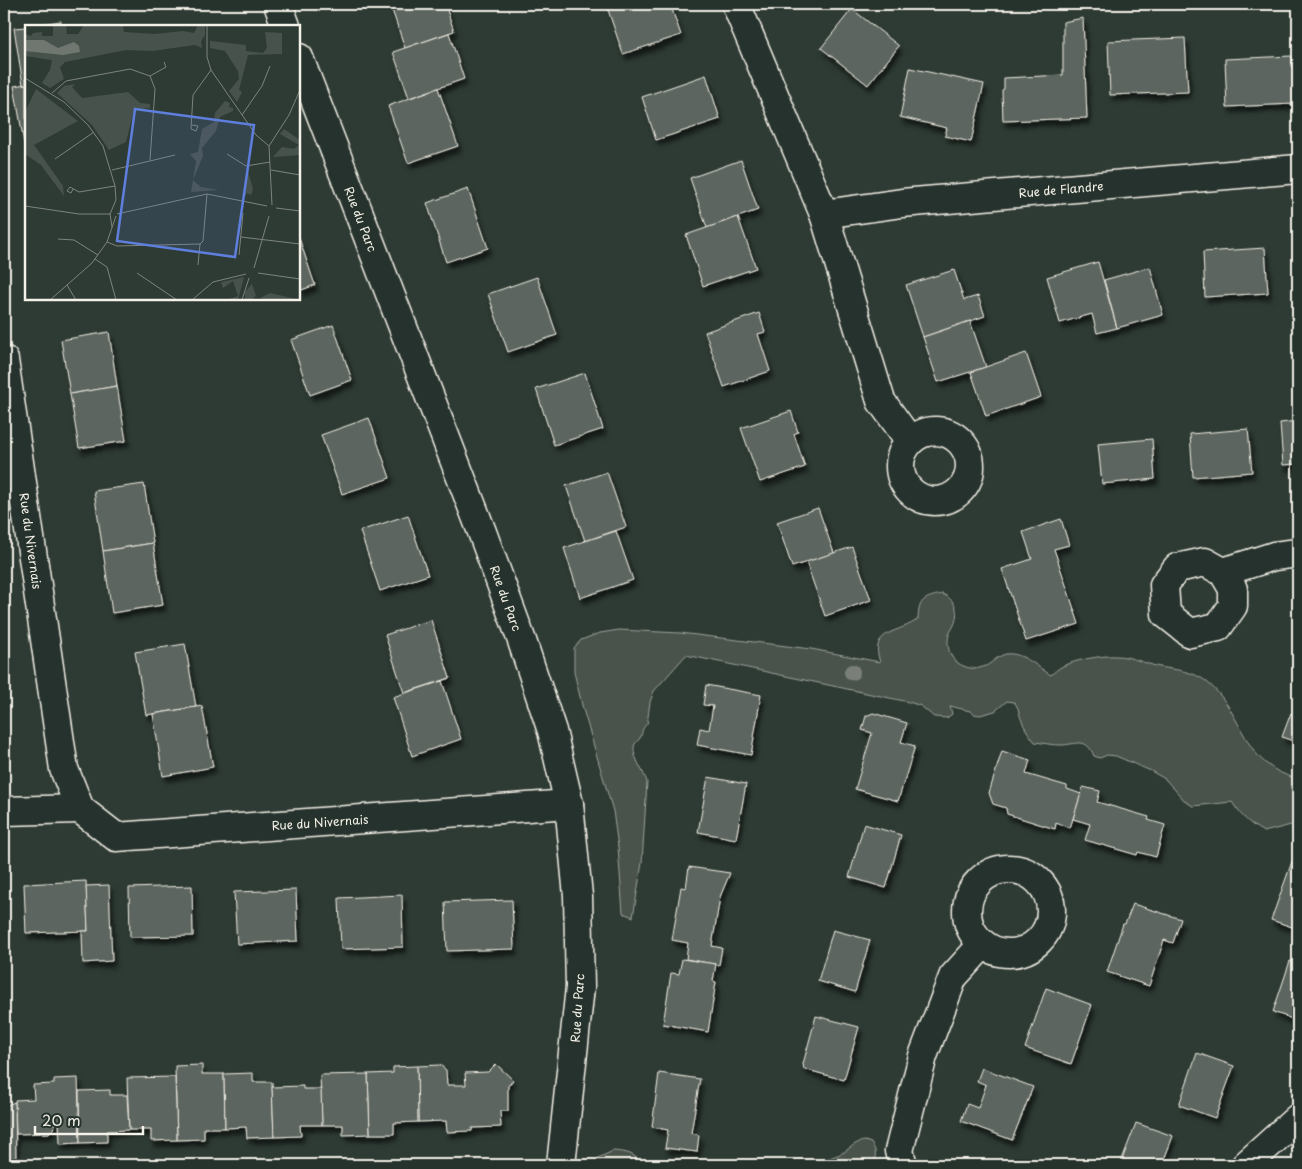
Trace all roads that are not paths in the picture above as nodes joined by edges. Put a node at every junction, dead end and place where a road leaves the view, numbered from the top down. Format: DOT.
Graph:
graph roads {
  1 [pos="278,4"];
  2 [pos="736,4"];
  3 [pos="286,25"];
  4 [pos="300,61"];
  5 [pos="1298,169"];
  6 [pos="824,214"];
  7 [pos="4,360"];
  8 [pos="910,441"];
  9 [pos="1298,553"];
  10 [pos="1223,572"];
  11 [pos="569,804"];
  12 [pos="80,809"];
  13 [pos="4,811"];
  14 [pos="983,944"];
  15 [pos="1298,1118"];
  16 [pos="561,1165"];
  17 [pos="903,1165"];
  18 [pos="1246,1165"];
  1 -- 3 [label="street"];
  2 -- 6 [label="street"];
  4 -- 11 [label="street, Rue du Parc"];
  5 -- 6 [label="street, Rue de Flandre"];
  6 -- 8 [label="street"];
  7 -- 12 [label="street, Rue du Nivernais"];
  9 -- 10 [label="street"];
  11 -- 12 [label="street, Rue du Nivernais"];
  11 -- 16 [label="street, Rue du Parc"];
  12 -- 13 [label="street"];
  14 -- 17 [label="street"];
  15 -- 18 [label="street"];
}
